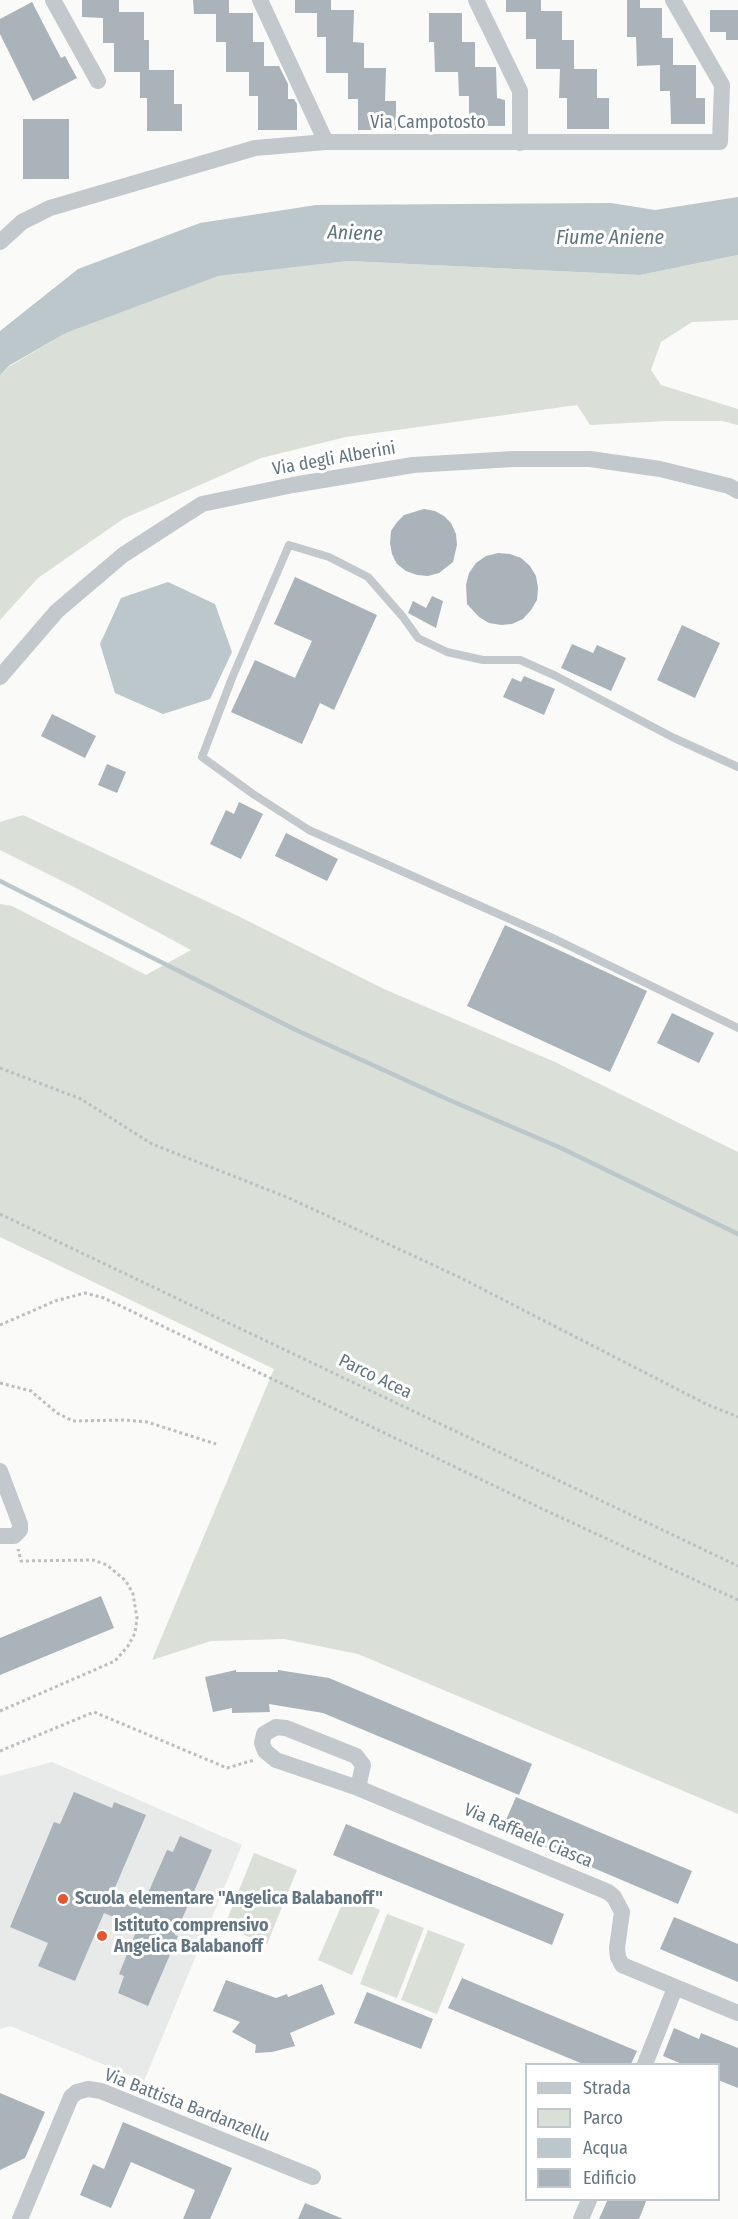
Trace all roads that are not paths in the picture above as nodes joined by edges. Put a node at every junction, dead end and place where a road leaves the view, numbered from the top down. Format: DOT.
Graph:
graph roads {
  1 [pos="53,0"];
  2 [pos="260,0"];
  3 [pos="476,0"];
  4 [pos="673,0"];
  5 [pos="98,81"];
  6 [pos="326,142"];
  7 [pos="520,143"];
  8 [pos="0,242"];
  9 [pos="738,490"];
  10 [pos="0,677"];
  11 [pos="738,767"];
  12 [pos="738,1028"];
  13 [pos="0,1471"];
  14 [pos="7,1536"];
  15 [pos="358,1788"];
  16 [pos="675,1988"];
  17 [pos="738,2013"];
  18 [pos="645,2063"];
  19 [pos="312,2177"];
  20 [pos="588,2201"];
  21 [pos="20,2219"];
  22 [pos="581,2219"];
  1 -- 5 [label="street"];
  2 -- 6 [label="street"];
  3 -- 7 [label="street"];
  4 -- 7 [label="street, Via Campotosto"];
  6 -- 7 [label="street, Via Campotosto"];
  6 -- 8 [label="street, Via Campotosto"];
  9 -- 10 [label="street, Via degli Alberini"];
  11 -- 12 [label="lane"];
  13 -- 14 [label="street"];
  15 -- 15 [label="street, Via Raffaele Ciasca"];
  15 -- 16 [label="street, Via Raffaele Ciasca"];
  16 -- 17 [label="street"];
  16 -- 18 [label="street"];
  19 -- 21 [label="street, Via Battista Bardanzellu"];
  20 -- 22 [label="street"];
}
